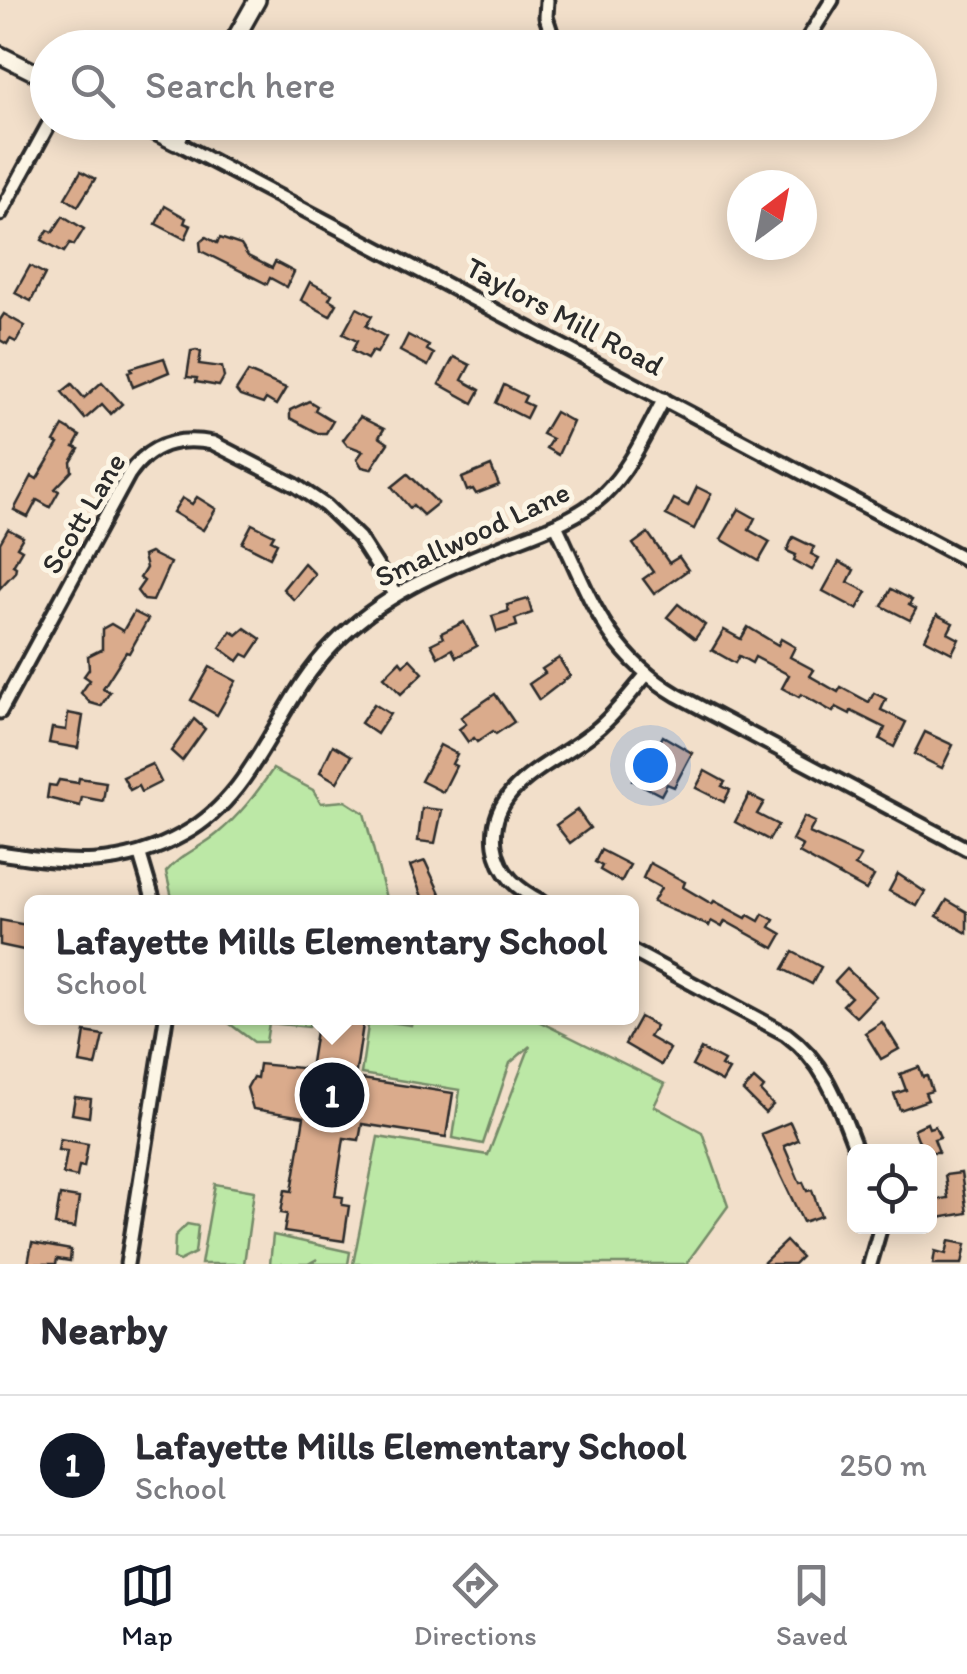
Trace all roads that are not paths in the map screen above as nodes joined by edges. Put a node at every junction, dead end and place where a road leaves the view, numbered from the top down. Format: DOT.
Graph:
graph roads {
  1 [pos="257,0"];
  2 [pos="547,0"];
  3 [pos="832,0"];
  4 [pos="240,30"];
  5 [pos="550,30"];
  6 [pos="813,30"];
  7 [pos="0,55"];
  8 [pos="30,70"];
  9 [pos="40,140"];
  10 [pos="172,140"];
  11 [pos="176,142"];
  12 [pos="0,214"];
  13 [pos="664,399"];
  14 [pos="556,525"];
  15 [pos="967,560"];
  16 [pos="395,594"];
  17 [pos="647,674"];
  18 [pos="0,712"];
  19 [pos="967,850"];
  20 [pos="0,853"];
  21 [pos="140,855"];
  22 [pos="152,895"];
  23 [pos="531,895"];
  24 [pos="639,955"];
  25 [pos="165,1025"];
  26 [pos="855,1144"];
  27 [pos="881,1234"];
  28 [pos="128,1264"];
  29 [pos="870,1264"];
  1 -- 4 [label="street"];
  2 -- 5 [label="street"];
  3 -- 6 [label="street"];
  7 -- 8 [label="street"];
  9 -- 12 [label="street"];
  10 -- 11 [label="street, Taylors Mill Road"];
  11 -- 13 [label="street, Taylors Mill Road"];
  13 -- 14 [label="street, Smallwood Lane"];
  13 -- 15 [label="street, Taylors Mill Road"];
  14 -- 16 [label="street, Smallwood Lane"];
  14 -- 17 [label="street"];
  16 -- 18 [label="street, Scott Lane"];
  16 -- 21 [label="street, Smallwood Lane"];
  17 -- 19 [label="street"];
  17 -- 23 [label="street"];
  20 -- 21 [label="street, Smallwood Lane"];
  21 -- 22 [label="street"];
  24 -- 26 [label="street"];
  25 -- 28 [label="street"];
  27 -- 29 [label="street"];
}
